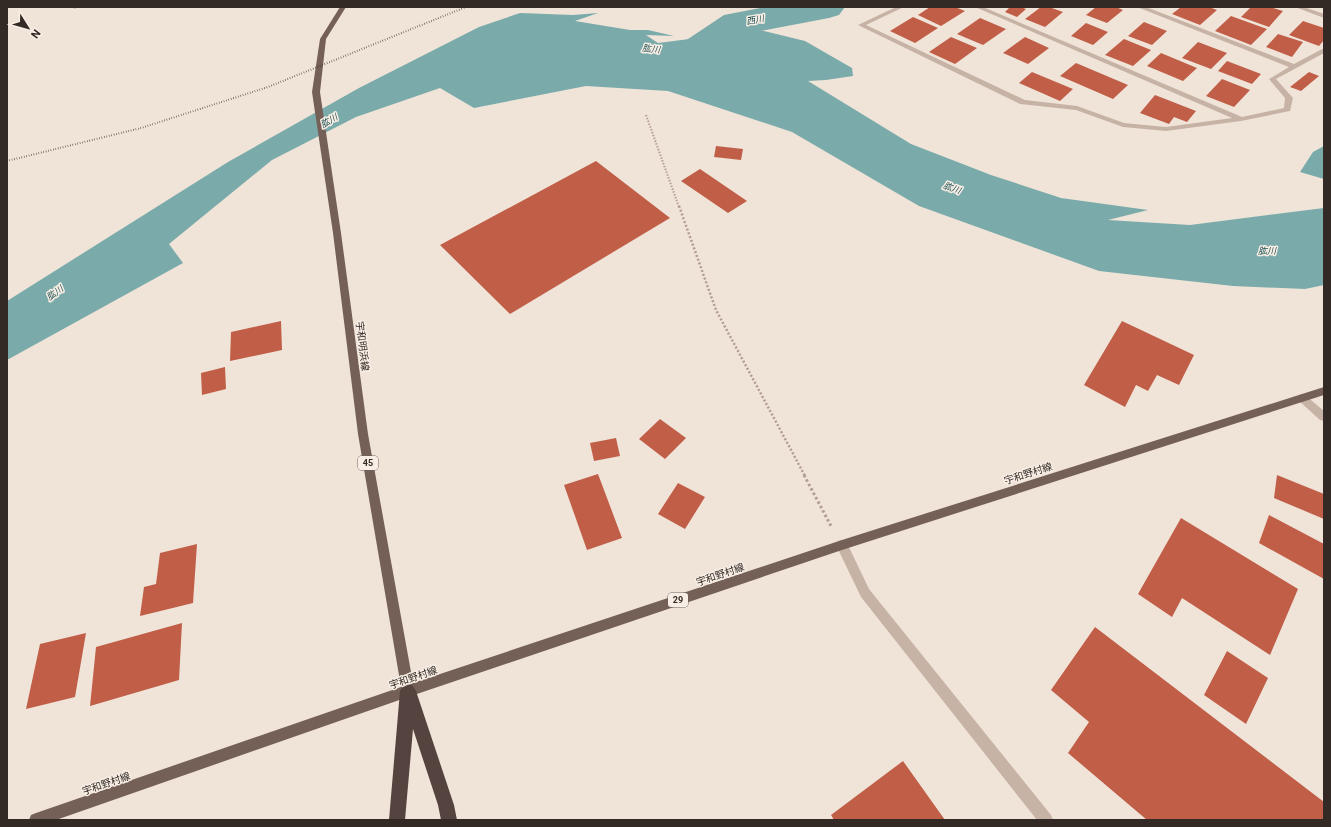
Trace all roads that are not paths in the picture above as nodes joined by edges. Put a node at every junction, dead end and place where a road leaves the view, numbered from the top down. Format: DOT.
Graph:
graph roads {
  1 [pos="343,7"];
  2 [pos="901,7"];
  3 [pos="978,7"];
  4 [pos="1140,7"];
  5 [pos="1298,7"];
  6 [pos="1324,16"];
  7 [pos="1324,50"];
  8 [pos="1294,66"];
  9 [pos="1242,119"];
  10 [pos="1324,391"];
  11 [pos="1302,398"];
  12 [pos="1324,417"];
  13 [pos="842,545"];
  14 [pos="408,691"];
  15 [pos="36,820"];
  16 [pos="397,820"];
  17 [pos="449,820"];
  18 [pos="1046,820"];
  1 -- 14 [label="main road, 宇和明浜線 / 45"];
  2 -- 9 [label="street"];
  3 -- 9 [label="street"];
  4 -- 8 [label="street"];
  5 -- 6 [label="street"];
  7 -- 8 [label="street"];
  8 -- 9 [label="street"];
  10 -- 11 [label="main road, 宇和野村線 / 29"];
  11 -- 12 [label="street"];
  11 -- 13 [label="main road, 宇和野村線 / 29"];
  13 -- 14 [label="main road, 宇和野村線 / 29"];
  13 -- 18 [label="street"];
  14 -- 15 [label="main road, 宇和野村線 / 29"];
  14 -- 16 [label="highway"];
  14 -- 17 [label="highway"];
}
